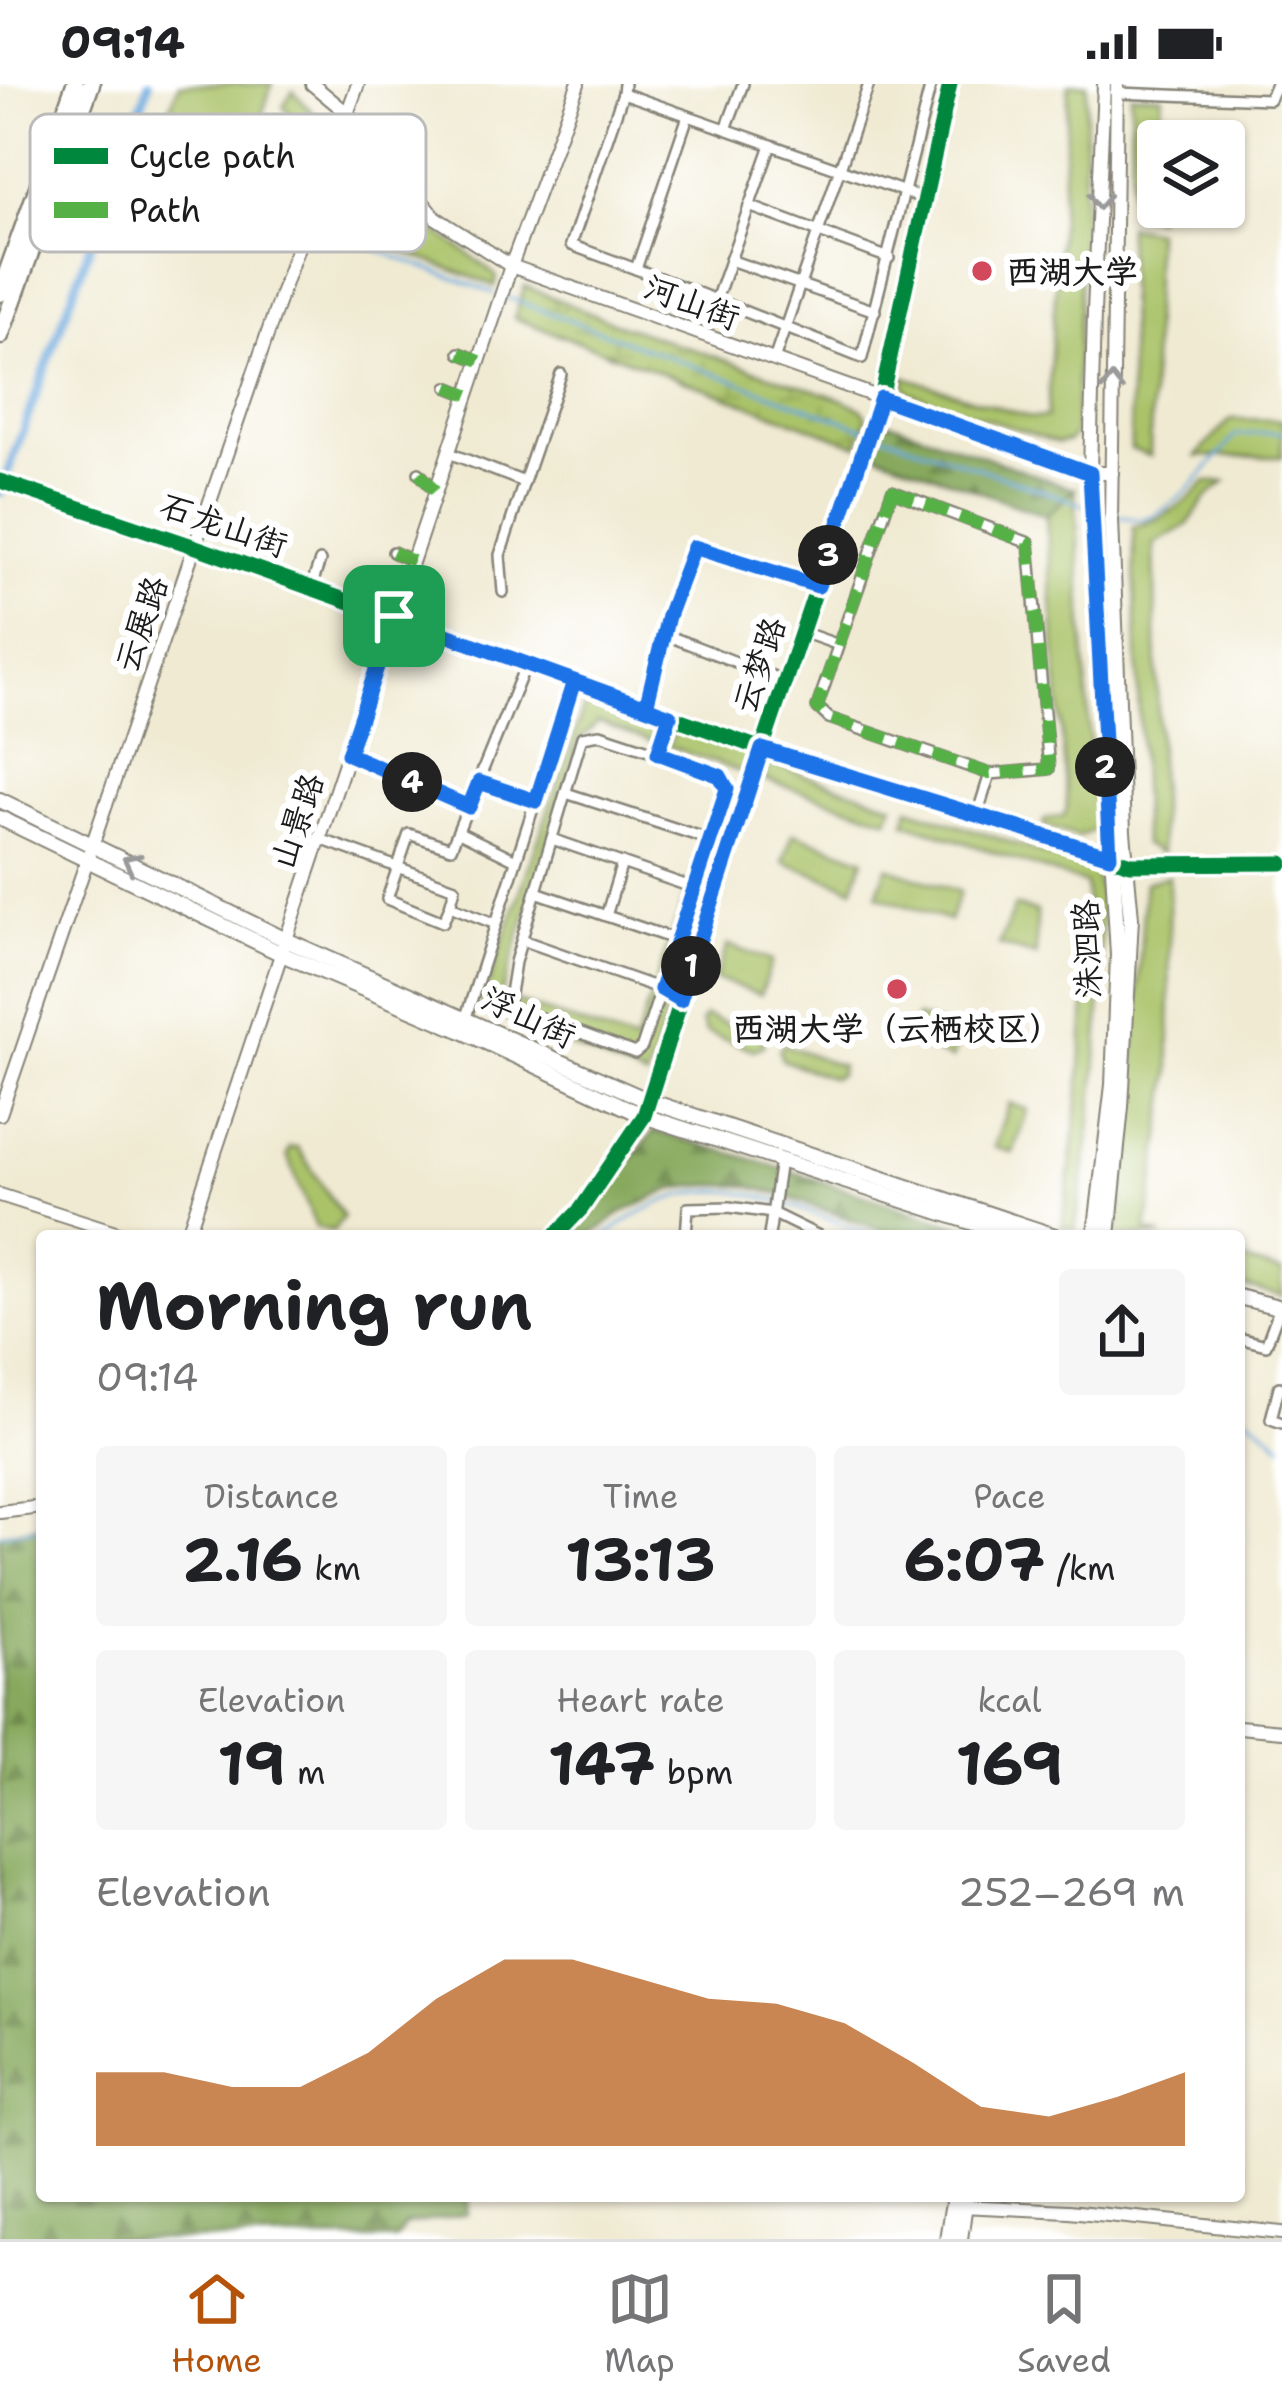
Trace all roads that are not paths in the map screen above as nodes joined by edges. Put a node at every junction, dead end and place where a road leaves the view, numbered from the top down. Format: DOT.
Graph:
graph roads {
  1 [pos="75,84"];
  2 [pos="91,84"];
  3 [pos="312,84"];
  4 [pos="358,84"];
  5 [pos="578,84"];
  6 [pos="743,84"];
  7 [pos="869,84"];
  8 [pos="931,84"];
  9 [pos="950,84"];
  10 [pos="1104,84"];
  11 [pos="1276,84"];
  12 [pos="623,88"];
  13 [pos="1118,89"];
  14 [pos="347,113"];
  15 [pos="64,114"];
  16 [pos="80,114"];
  17 [pos="688,116"];
  18 [pos="726,129"];
  19 [pos="771,145"];
  20 [pos="840,169"];
  21 [pos="907,192"];
  22 [pos="925,199"];
  23 [pos="426,206"];
  24 [pos="749,206"];
  25 [pos="30,209"];
  26 [pos="818,232"];
  27 [pos="30,252"];
  28 [pos="296,252"];
  29 [pos="889,258"];
  30 [pos="730,260"];
  31 [pos="512,266"];
  32 [pos="635,269"];
  33 [pos="800,285"];
  34 [pos="0,293"];
  35 [pos="716,300"];
  36 [pos="875,311"];
  37 [pos="785,329"];
  38 [pos="0,336"];
  39 [pos="460,353"];
  40 [pos="774,360"];
  41 [pos="480,361"];
  42 [pos="561,374"];
  43 [pos="448,387"];
  44 [pos="468,394"];
  45 [pos="881,398"];
  46 [pos="449,453"];
  47 [pos="419,473"];
  48 [pos="1090,473"];
  49 [pos="1112,473"];
  50 [pos="0,481"];
  51 [pos="524,482"];
  52 [pos="436,492"];
  53 [pos="1094,508"];
  54 [pos="1111,509"];
  55 [pos="196,547"];
  56 [pos="393,552"];
  57 [pos="320,561"];
  58 [pos="412,561"];
  59 [pos="818,586"];
  60 [pos="311,587"];
  61 [pos="503,592"];
  62 [pos="394,616"];
  63 [pos="802,632"];
  64 [pos="666,635"];
  65 [pos="836,644"];
  66 [pos="526,664"];
  67 [pos="574,681"];
  68 [pos="785,681"];
  69 [pos="646,707"];
  70 [pos="670,716"];
  71 [pos="762,749"];
  72 [pos="658,753"];
  73 [pos="348,754"];
  74 [pos="990,774"];
  75 [pos="479,782"];
  76 [pos="566,793"];
  77 [pos="0,800"];
  78 [pos="536,801"];
  79 [pos="469,807"];
  80 [pos="0,818"];
  81 [pos="976,818"];
  82 [pos="460,832"];
  83 [pos="320,839"];
  84 [pos="552,839"];
  85 [pos="711,840"];
  86 [pos="94,843"];
  87 [pos="1110,856"];
  88 [pos="86,858"];
  89 [pos="517,860"];
  90 [pos="1126,862"];
  91 [pos="622,863"];
  92 [pos="1282,863"];
  93 [pos="397,867"];
  94 [pos="694,888"];
  95 [pos="536,892"];
  96 [pos="450,906"];
  97 [pos="606,916"];
  98 [pos="496,924"];
  99 [pos="522,940"];
  100 [pos="677,940"];
  101 [pos="285,947"];
  102 [pos="661,989"];
  103 [pos="680,1000"];
  104 [pos="463,1024"];
  105 [pos="646,1109"];
  106 [pos="0,1114"];
  107 [pos="780,1160"];
  108 [pos="0,1195"];
  109 [pos="774,1204"];
  110 [pos="109,1230"];
  111 [pos="189,1230"];
  112 [pos="561,1230"];
  113 [pos="686,1230"];
  114 [pos="770,1230"];
  115 [pos="811,1230"];
  116 [pos="996,1230"];
  117 [pos="1036,1230"];
  118 [pos="1096,1230"];
  119 [pos="1109,1230"];
  120 [pos="1245,1299"];
  121 [pos="1281,1308"];
  122 [pos="1245,1340"];
  123 [pos="1282,1388"];
  124 [pos="1282,1423"];
  125 [pos="36,1508"];
  126 [pos="0,1512"];
  127 [pos="1245,1727"];
  128 [pos="1282,1731"];
  129 [pos="959,2202"];
  130 [pos="959,2202"];
  131 [pos="970,2202"];
  132 [pos="1282,2233"];
  133 [pos="947,2239"];
  134 [pos="960,2239"];
  1 -- 15 [label="highway"];
  2 -- 16 [label="highway"];
  3 -- 14 [label="street, 河山街"];
  4 -- 14 [label="street, 云展路"];
  5 -- 31 [label="street, 山景路"];
  6 -- 18 [label="street"];
  7 -- 20 [label="street"];
  8 -- 21 [label="street"];
  9 -- 22 [label="street, 云梦路"];
  10 -- 48 [label="street, 洙泗路, one-way"];
  11 -- 13 [label="street"];
  12 -- 17 [label="street"];
  12 -- 32 [label="street"];
  49 -- 13 [label="street, 洙泗路, one-way"];
  17 -- 18 [label="street"];
  17 -- 32 [label="street"];
  18 -- 19 [label="street"];
  19 -- 20 [label="street"];
  19 -- 24 [label="street"];
  20 -- 21 [label="street"];
  20 -- 26 [label="street"];
  21 -- 22 [label="street"];
  21 -- 29 [label="street"];
  22 -- 45 [label="street, 云梦路"];
  23 -- 31 [label="street, 河山街"];
  24 -- 26 [label="street"];
  24 -- 30 [label="street"];
  25 -- 34 [label="highway"];
  26 -- 29 [label="street"];
  26 -- 33 [label="street"];
  27 -- 38 [label="highway"];
  28 -- 55 [label="street, 云展路"];
  29 -- 36 [label="street"];
  30 -- 33 [label="street"];
  30 -- 35 [label="street"];
  31 -- 40 [label="street, 河山街"];
  31 -- 41 [label="street, 山景路"];
  32 -- 35 [label="street"];
  33 -- 36 [label="street"];
  33 -- 37 [label="street"];
  35 -- 37 [label="street"];
  36 -- 37 [label="street"];
  37 -- 40 [label="street"];
  39 -- 41 [label="street"];
  40 -- 45 [label="street, 河山街"];
  41 -- 44 [label="street, 山景路"];
  42 -- 51 [label="street"];
  43 -- 44 [label="street"];
  44 -- 46 [label="street, 山景路"];
  45 -- 48 [label="street, 河山街"];
  45 -- 59 [label="street, 云梦路"];
  46 -- 51 [label="street"];
  46 -- 52 [label="street, 山景路"];
  47 -- 52 [label="street"];
  48 -- 49 [label="street, 河山街"];
  48 -- 53 [label="street, 洙泗路"];
  49 -- 54 [label="street, 洙泗路"];
  50 -- 55 [label="street, 石龙山街"];
  51 -- 61 [label="street"];
  52 -- 58 [label="street, 山景路"];
  53 -- 87 [label="main road, 洙泗路"];
  54 -- 90 [label="main road, 洙泗路"];
  55 -- 60 [label="street, 石龙山街"];
  55 -- 86 [label="street, 云展路"];
  56 -- 58 [label="street"];
  57 -- 60 [label="street"];
  58 -- 62 [label="street, 山景路"];
  59 -- 63 [label="street, 云梦路"];
  59 -- 64 [label="street"];
  60 -- 62 [label="street, 石龙山街"];
  62 -- 66 [label="street, 石龙山街"];
  62 -- 73 [label="street, 山景路"];
  63 -- 65 [label="street"];
  63 -- 68 [label="street, 云梦路"];
  64 -- 68 [label="street"];
  64 -- 69 [label="street"];
  65 -- 74 [label="street"];
  65 -- 74 [label="street"];
  66 -- 67 [label="street, 石龙山街"];
  66 -- 75 [label="street"];
  67 -- 69 [label="street, 石龙山街"];
  67 -- 78 [label="street"];
  68 -- 71 [label="street, 云梦路"];
  69 -- 70 [label="street, 石龙山街"];
  70 -- 71 [label="street, 石龙山街"];
  70 -- 72 [label="street"];
  71 -- 81 [label="street, 石龙山街"];
  71 -- 103 [label="street, 云梦路"];
  72 -- 76 [label="street"];
  72 -- 85 [label="street"];
  73 -- 79 [label="street"];
  73 -- 83 [label="street, 山景路"];
  74 -- 81 [label="street"];
  75 -- 78 [label="street"];
  75 -- 79 [label="street"];
  76 -- 84 [label="street"];
  76 -- 85 [label="street"];
  77 -- 86 [label="main road, 浮山街"];
  78 -- 89 [label="street"];
  79 -- 82 [label="street"];
  80 -- 88 [label="main road, 浮山街"];
  81 -- 87 [label="street, 石龙山街"];
  82 -- 89 [label="street"];
  82 -- 93 [label="street"];
  83 -- 93 [label="street"];
  83 -- 101 [label="street, 山景路"];
  84 -- 91 [label="street"];
  84 -- 95 [label="street"];
  85 -- 94 [label="street"];
  86 -- 88 [label="street, 云展路"];
  101 -- 86 [label="main road, 浮山街, one-way"];
  87 -- 90 [label="street, 石龙山街"];
  87 -- 118 [label="main road, 洙泗路"];
  88 -- 101 [label="main road, 浮山街"];
  88 -- 106 [label="street, 云展路"];
  89 -- 98 [label="street"];
  90 -- 92 [label="street"];
  90 -- 119 [label="main road, 洙泗路"];
  91 -- 94 [label="street"];
  91 -- 97 [label="street"];
  93 -- 96 [label="street"];
  93 -- 96 [label="street"];
  94 -- 100 [label="street"];
  95 -- 97 [label="street"];
  95 -- 99 [label="street"];
  96 -- 98 [label="street"];
  97 -- 100 [label="street"];
  98 -- 104 [label="street"];
  99 -- 102 [label="street"];
  99 -- 102 [label="street"];
  100 -- 102 [label="street"];
  101 -- 104 [label="main road, 浮山街"];
  101 -- 111 [label="street, 山景路"];
  102 -- 103 [label="street"];
  103 -- 105 [label="street, 云梦路"];
  104 -- 105 [label="main road, 浮山街"];
  105 -- 107 [label="main road, 浮山街"];
  105 -- 112 [label="street, 云梦路"];
  105 -- 117 [label="main road, 浮山街"];
  107 -- 109 [label="street"];
  107 -- 116 [label="main road, 浮山街"];
  108 -- 110 [label="street"];
  109 -- 113 [label="street"];
  109 -- 114 [label="street"];
  109 -- 115 [label="street"];
  120 -- 121 [label="main road"];
  121 -- 122 [label="street"];
  123 -- 124 [label="street"];
  125 -- 126 [label="street"];
  127 -- 128 [label="street"];
  129 -- 133 [label="main road"];
  130 -- 134 [label="main road"];
  131 -- 132 [label="street"];
}
